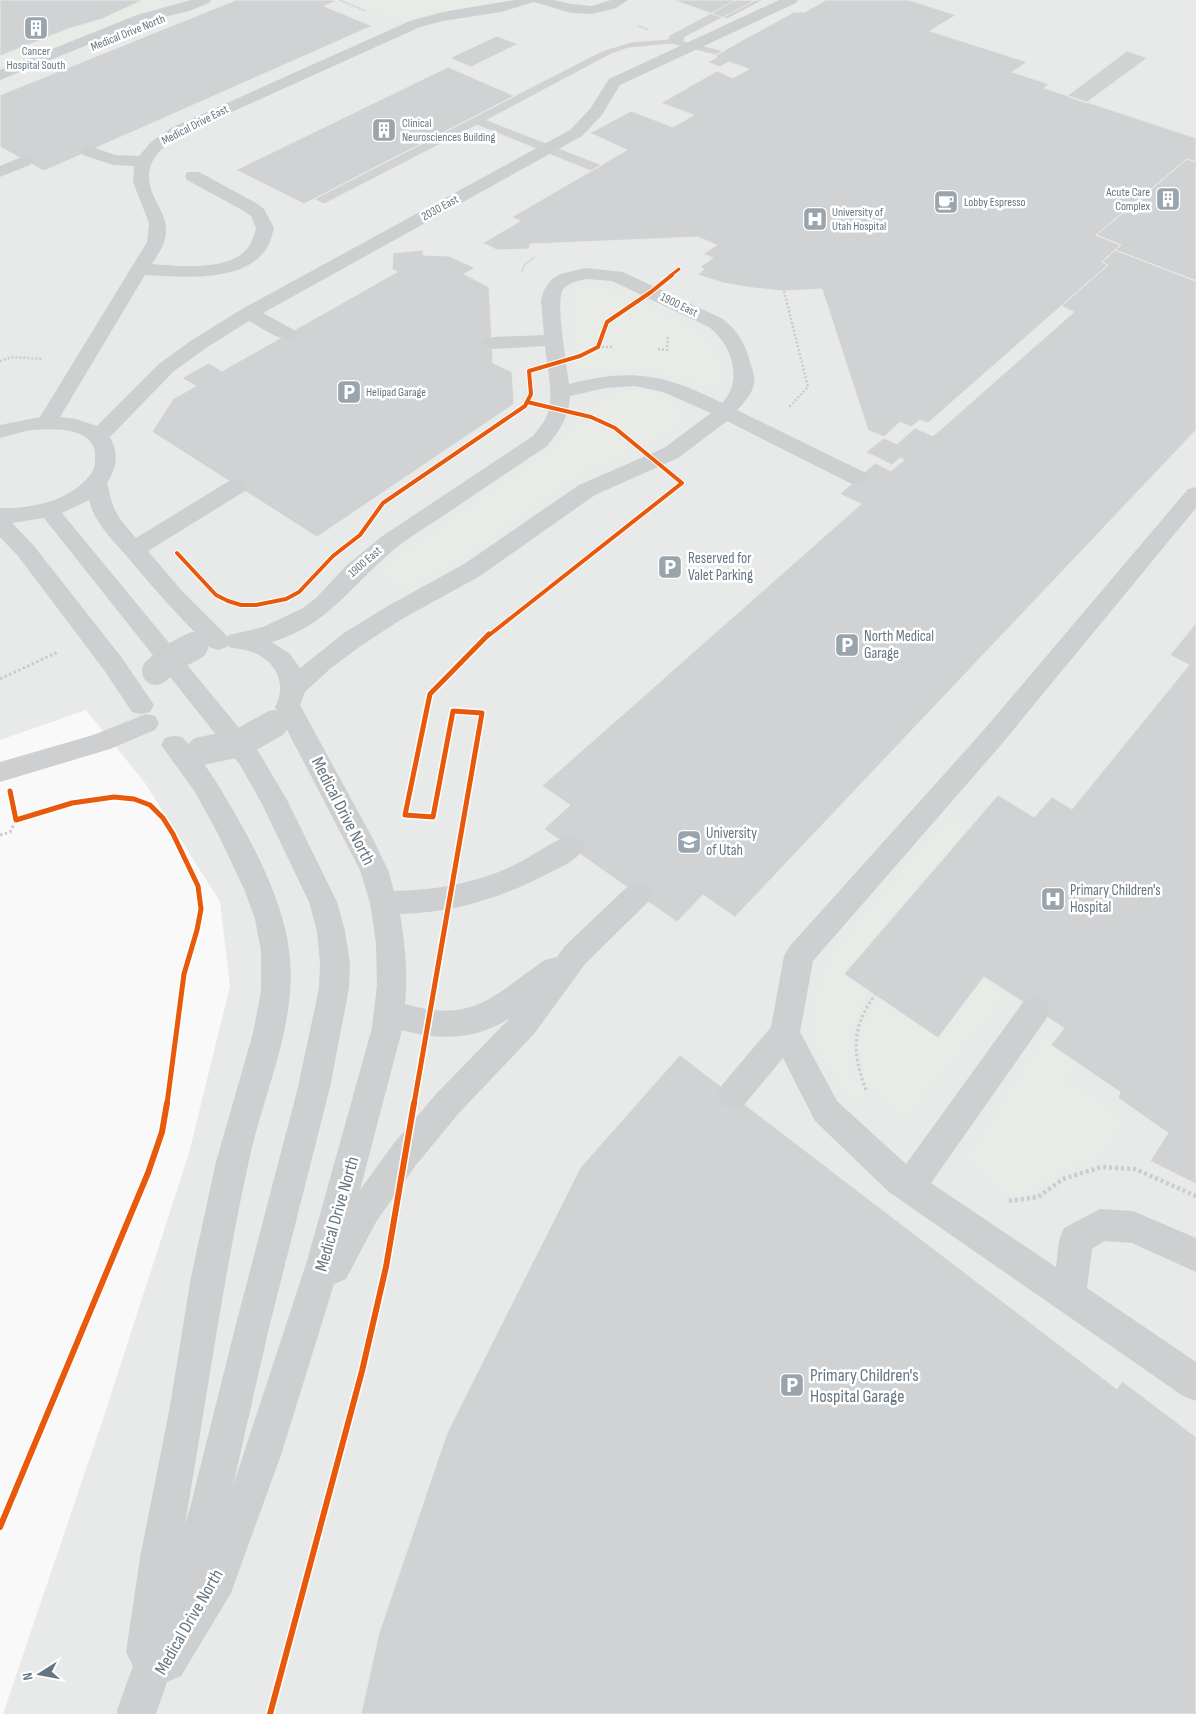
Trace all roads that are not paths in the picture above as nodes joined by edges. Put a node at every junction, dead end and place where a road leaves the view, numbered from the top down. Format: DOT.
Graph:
graph roads {
  1 [pos="204,0"];
  2 [pos="529,0"];
  3 [pos="540,0"];
  4 [pos="567,0"];
  5 [pos="621,0"];
  6 [pos="792,0"];
  7 [pos="607,6"];
  8 [pos="184,8"];
  9 [pos="337,41"];
  10 [pos="357,50"];
  11 [pos="0,75"];
  12 [pos="0,85"];
  13 [pos="89,151"];
  14 [pos="12,157"];
  15 [pos="144,161"];
  16 [pos="0,172"];
  17 [pos="193,176"];
  18 [pos="141,269"];
  19 [pos="249,313"];
  20 [pos="287,334"];
  21 [pos="553,340"];
  22 [pos="493,343"];
  23 [pos="560,393"];
  24 [pos="725,412"];
  25 [pos="47,422"];
  26 [pos="1,430"];
  27 [pos="98,438"];
  28 [pos="858,478"];
  29 [pos="96,481"];
  30 [pos="238,486"];
  31 [pos="1196,494"];
  32 [pos="0,515"];
  33 [pos="55,518"];
  34 [pos="0,523"];
  35 [pos="133,550"];
  36 [pos="229,641"];
  37 [pos="285,706"];
  38 [pos="144,714"];
  39 [pos="188,748"];
  40 [pos="0,772"];
  41 [pos="571,847"];
  42 [pos="638,894"];
  43 [pos="384,903"];
  44 [pos="575,955"];
  45 [pos="1035,1010"];
  46 [pos="389,1012"];
  47 [pos="785,1034"];
  48 [pos="733,1095"];
  49 [pos="909,1187"];
  50 [pos="1196,1255"];
  51 [pos="1069,1296"];
  52 [pos="295,1354"];
  53 [pos="1196,1383"];
  54 [pos="137,1712"];
  1 -- 8 [label="street"];
  2 -- 10 [label="street, Medical Drive East"];
  3 -- 7 [label="street"];
  4 -- 7 [label="street"];
  5 -- 7 [label="street"];
  6 -- 19 [label="street, 2030 East"];
  8 -- 11 [label="street, Medical Drive North"];
  8 -- 12 [label="street, Medical Drive North"];
  9 -- 10 [label="street"];
  10 -- 15 [label="street, Medical Drive East"];
  13 -- 15 [label="street"];
  14 -- 16 [label="street"];
  15 -- 18 [label="street"];
  17 -- 18 [label="street"];
  18 -- 25 [label="street"];
  19 -- 20 [label="street"];
  19 -- 27 [label="street, 2030 East"];
  21 -- 22 [label="street"];
  21 -- 23 [label="street, 1900 East"];
  21 -- 24 [label="street, 1900 East"];
  23 -- 24 [label="street"];
  23 -- 36 [label="street, 1900 East"];
  24 -- 28 [label="street"];
  24 -- 37 [label="street, 1900 East"];
  25 -- 26 [label="street"];
  25 -- 27 [label="street"];
  27 -- 29 [label="street"];
  29 -- 32 [label="street"];
  29 -- 35 [label="street"];
  30 -- 35 [label="street"];
  31 -- 47 [label="street"];
  33 -- 54 [label="street"];
  34 -- 38 [label="street"];
  35 -- 36 [label="street"];
  36 -- 37 [label="street"];
  36 -- 38 [label="street, bridge"];
  37 -- 39 [label="street, bridge"];
  37 -- 43 [label="street, Medical Drive North"];
  38 -- 39 [label="street"];
  38 -- 40 [label="street"];
  39 -- 54 [label="street, Medical Drive North"];
  41 -- 43 [label="street"];
  42 -- 44 [label="street"];
  43 -- 46 [label="street, Medical Drive North"];
  44 -- 46 [label="street"];
  44 -- 52 [label="street"];
  45 -- 49 [label="street"];
  46 -- 52 [label="street, Medical Drive North"];
  47 -- 48 [label="street"];
  47 -- 49 [label="street"];
  49 -- 51 [label="street"];
  50 -- 51 [label="street"];
  51 -- 53 [label="street"];
  52 -- 54 [label="street, Medical Drive North"];
}
